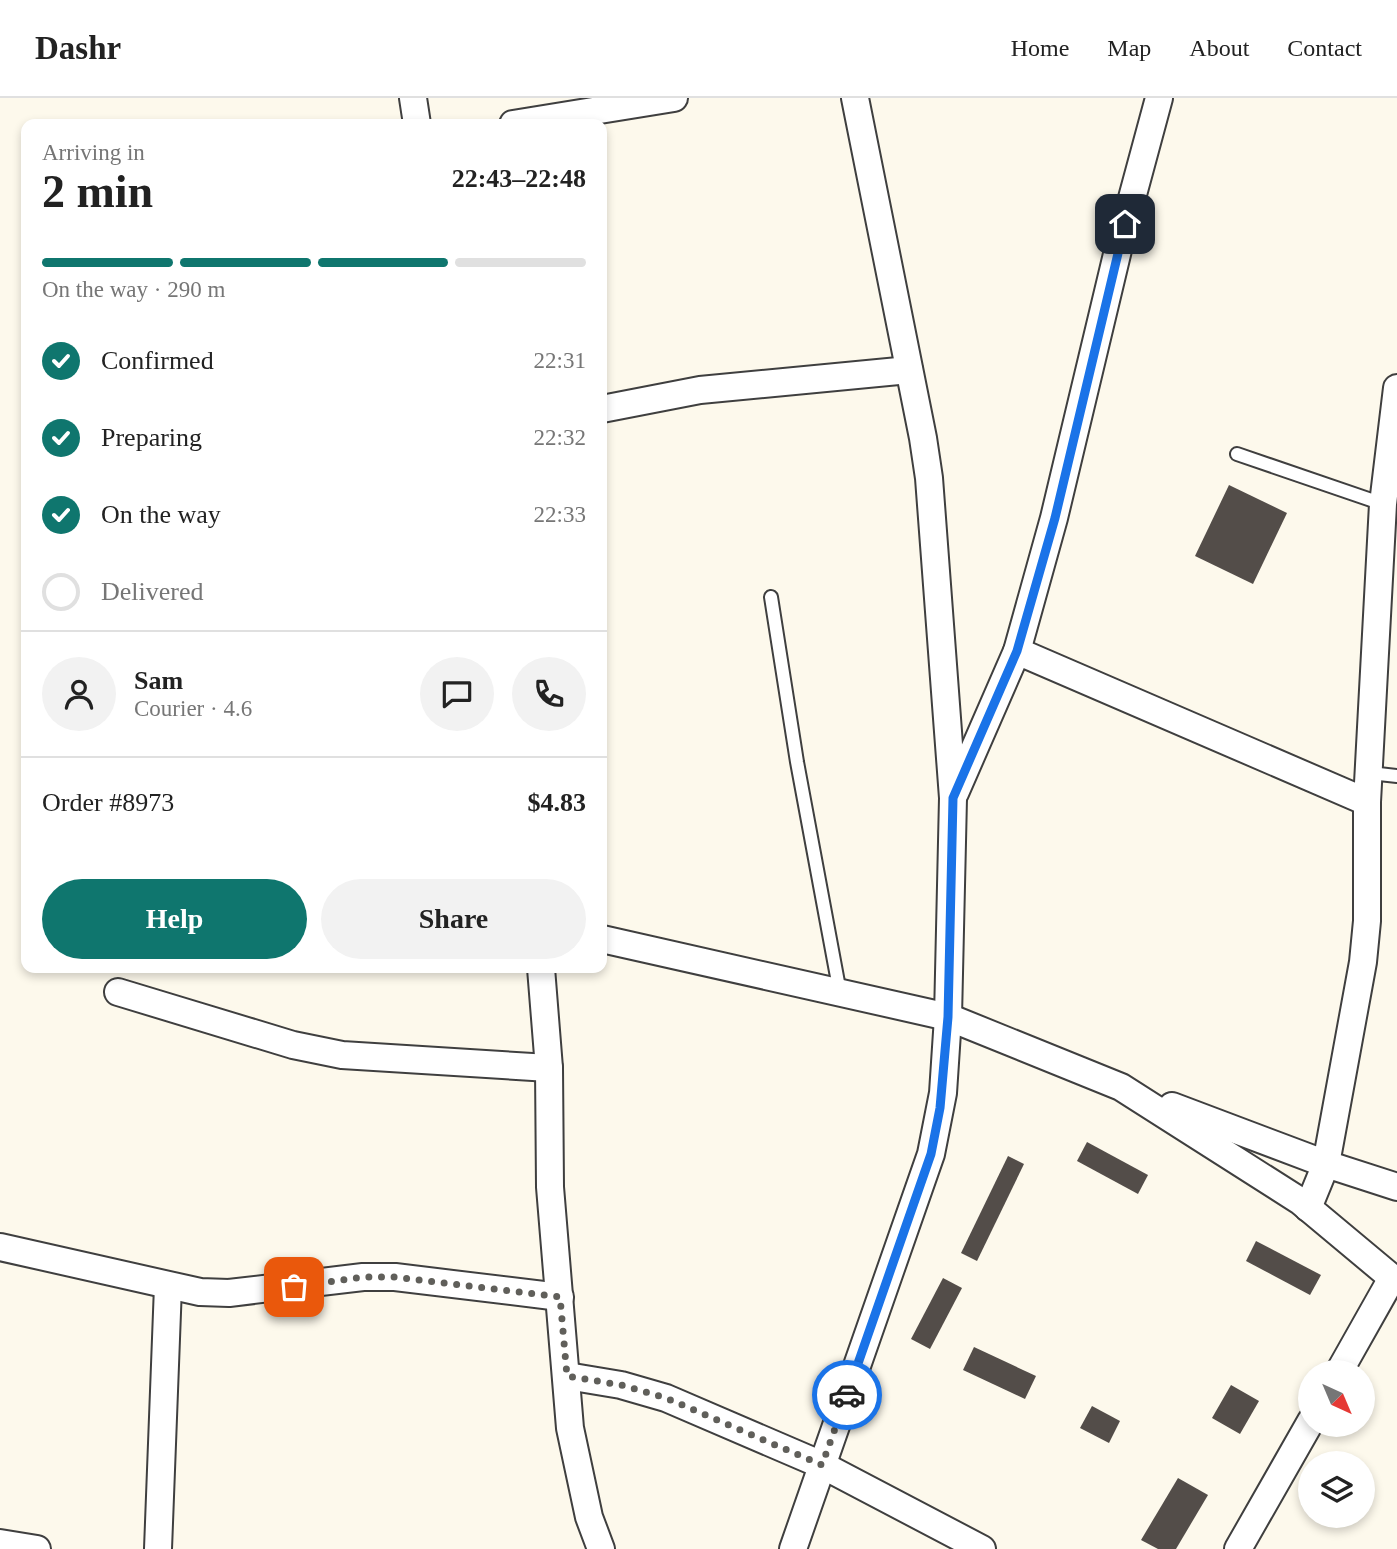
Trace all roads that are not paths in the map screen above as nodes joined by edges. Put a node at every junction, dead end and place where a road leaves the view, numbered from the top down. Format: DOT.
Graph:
graph roads {
  1 [pos="413,98"];
  2 [pos="674,98"];
  3 [pos="855,98"];
  4 [pos="1159,98"];
  5 [pos="416,119"];
  6 [pos="544,119"];
  7 [pos="909,370"];
  8 [pos="1397,388"];
  9 [pos="607,408"];
  10 [pos="1237,454"];
  11 [pos="1383,504"];
  12 [pos="771,597"];
  13 [pos="1017,651"];
  14 [pos="1370,773"];
  15 [pos="1397,776"];
  16 [pos="953,798"];
  17 [pos="1367,802"];
  18 [pos="607,940"];
  19 [pos="541,973"];
  20 [pos="118,992"];
  21 [pos="839,993"];
  22 [pos="948,1017"];
  23 [pos="549,1068"];
  24 [pos="1121,1087"];
  25 [pos="1326,1164"];
  26 [pos="1397,1187"];
  27 [pos="1308,1208"];
  28 [pos="0,1247"];
  29 [pos="1394,1280"];
  30 [pos="168,1286"];
  31 [pos="560,1297"];
  32 [pos="1346,1360"];
  33 [pos="567,1376"];
  34 [pos="1302,1437"];
  35 [pos="822,1465"];
  36 [pos="0,1543"];
  37 [pos="37,1549"];
  38 [pos="158,1549"];
  39 [pos="601,1549"];
  40 [pos="793,1549"];
  41 [pos="982,1549"];
  42 [pos="1238,1549"];
  1 -- 5 [label="street"];
  2 -- 6 [label="street"];
  3 -- 7 [label="street"];
  4 -- 13 [label="street"];
  7 -- 9 [label="street"];
  7 -- 16 [label="street"];
  8 -- 11 [label="street"];
  10 -- 11 [label="lane"];
  11 -- 14 [label="street"];
  12 -- 21 [label="lane"];
  13 -- 16 [label="street"];
  13 -- 17 [label="street"];
  14 -- 15 [label="lane"];
  14 -- 17 [label="street"];
  16 -- 22 [label="street"];
  17 -- 25 [label="street"];
  18 -- 21 [label="street"];
  19 -- 23 [label="street"];
  20 -- 23 [label="street"];
  21 -- 22 [label="street"];
  22 -- 24 [label="street"];
  22 -- 35 [label="street"];
  23 -- 31 [label="street"];
  24 -- 25 [label="street"];
  24 -- 27 [label="street"];
  25 -- 26 [label="street"];
  25 -- 27 [label="street"];
  27 -- 29 [label="street"];
  28 -- 30 [label="street"];
  29 -- 32 [label="street"];
  30 -- 31 [label="street"];
  30 -- 38 [label="street"];
  31 -- 33 [label="street"];
  33 -- 35 [label="street"];
  33 -- 39 [label="street"];
  34 -- 42 [label="street"];
  35 -- 40 [label="street"];
  35 -- 41 [label="street"];
  36 -- 37 [label="street"];
}
